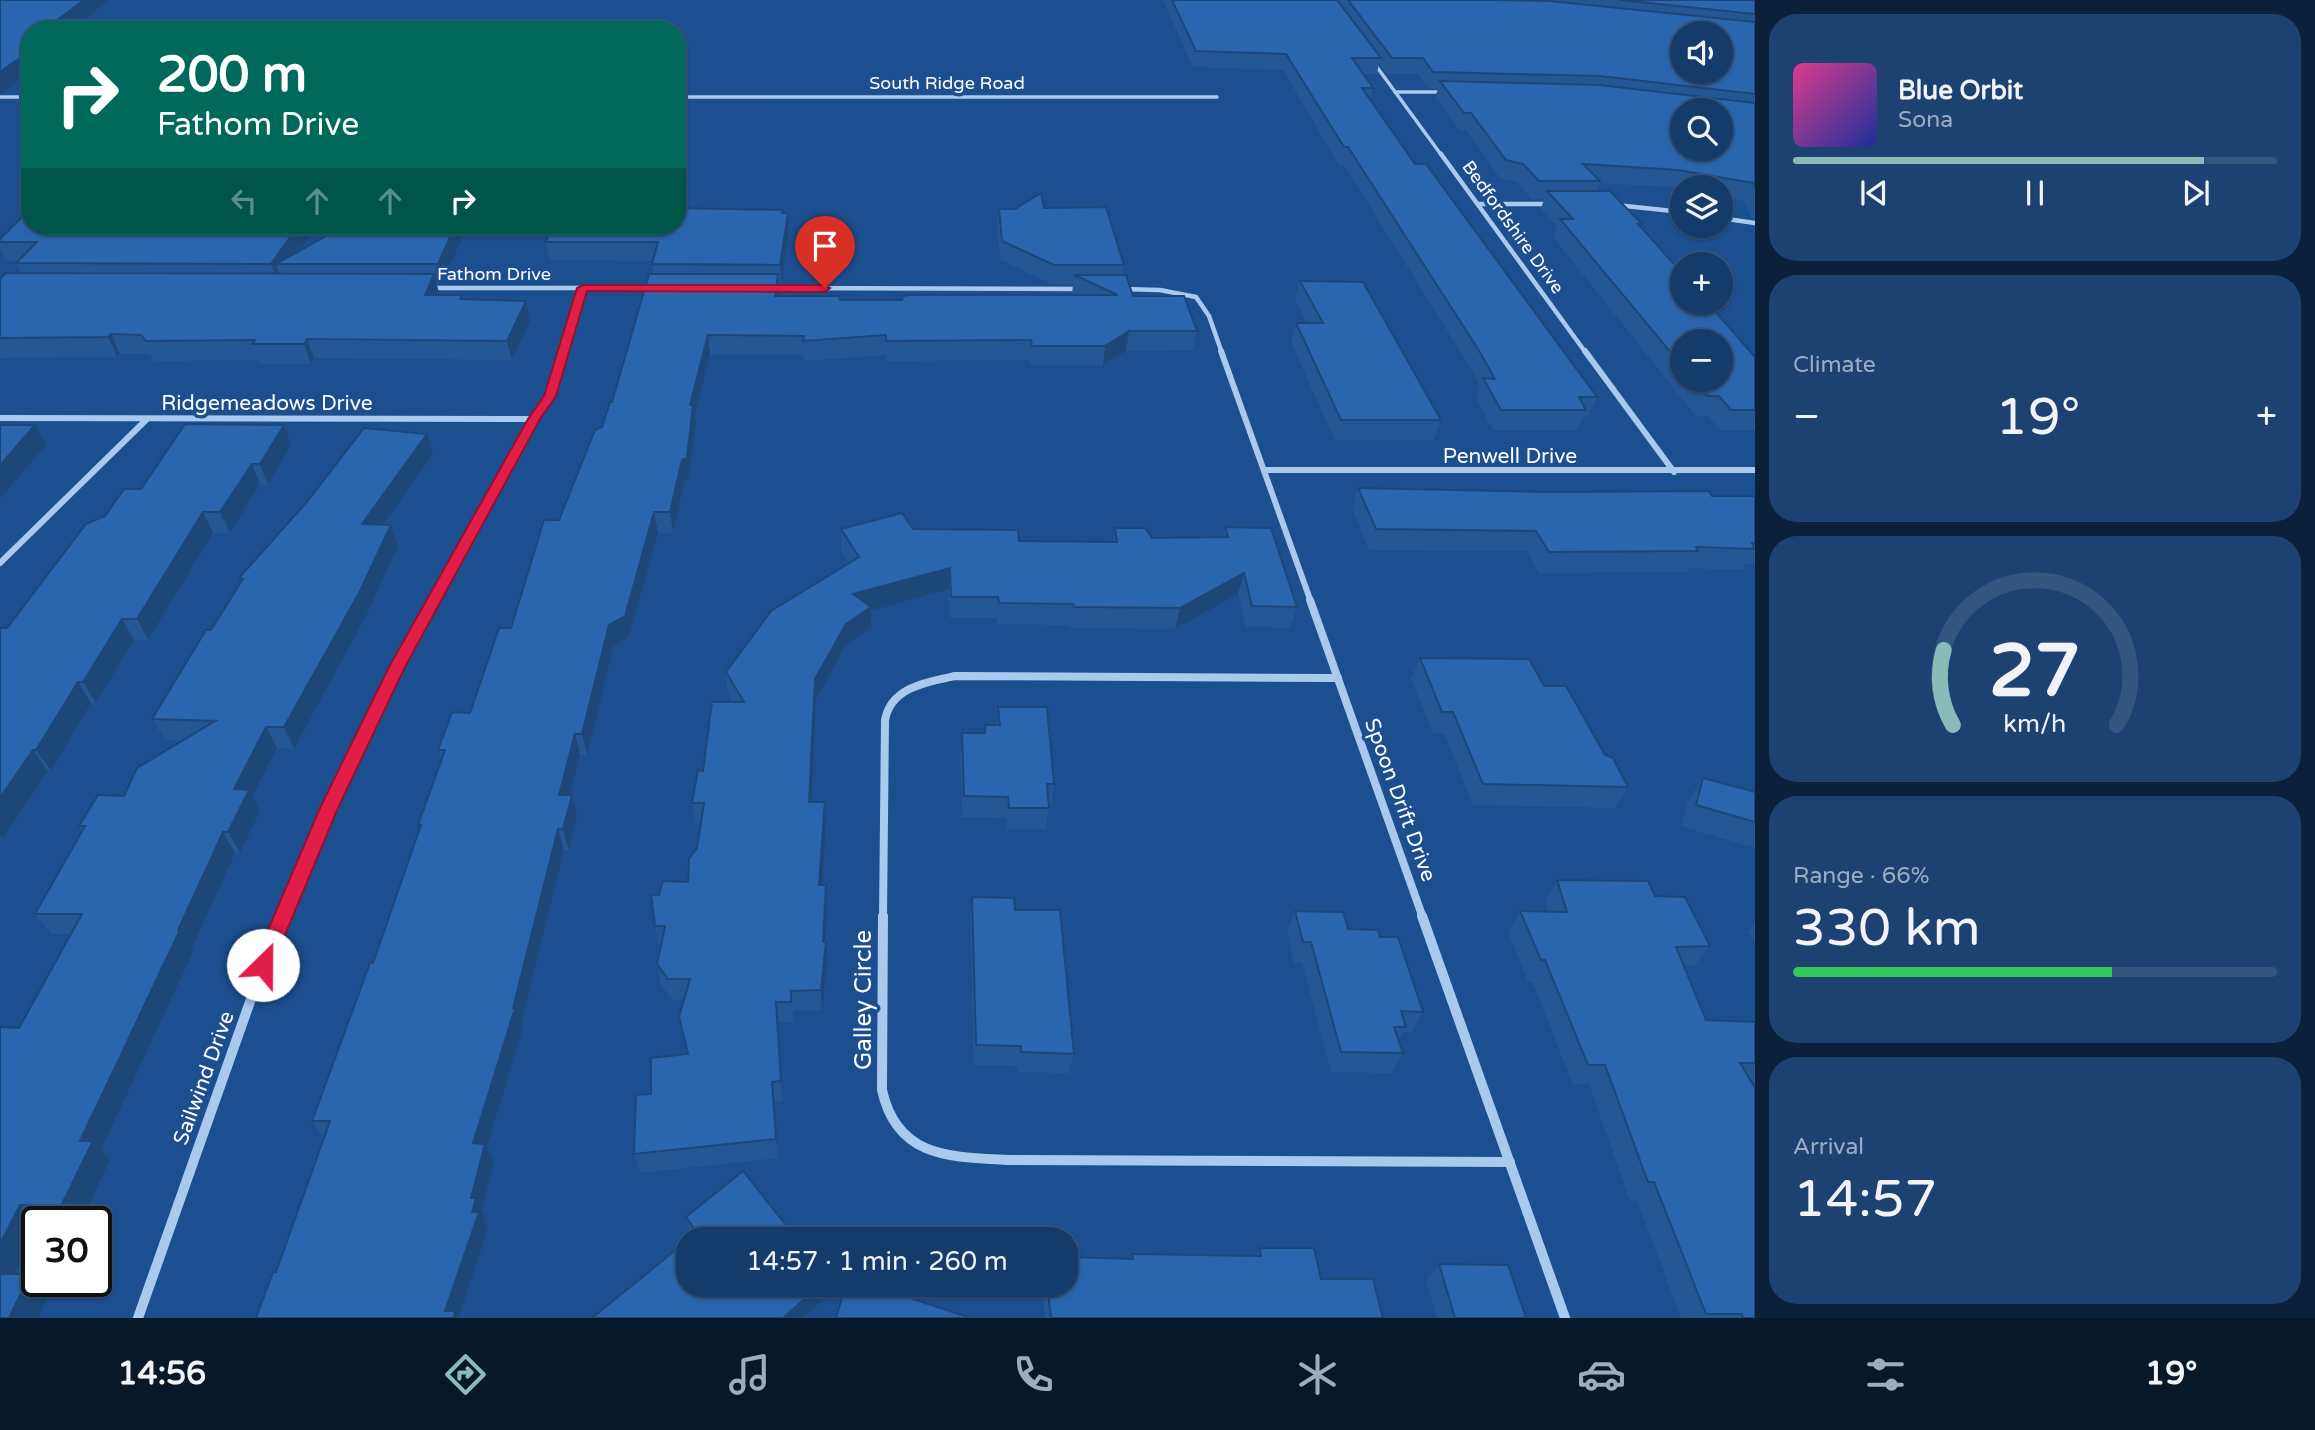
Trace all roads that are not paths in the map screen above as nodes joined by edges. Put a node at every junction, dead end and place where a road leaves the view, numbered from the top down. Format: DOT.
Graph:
graph roads {
  1 [pos="1370,58"];
  2 [pos="1395,92"];
  3 [pos="1447,92"];
  4 [pos="0,97"];
  5 [pos="21,97"];
  6 [pos="686,97"];
  7 [pos="1217,97"];
  8 [pos="1479,204"];
  9 [pos="1561,204"];
  10 [pos="1614,205"];
  11 [pos="1670,211"];
  12 [pos="1733,220"];
  13 [pos="1755,223"];
  14 [pos="416,288"];
  15 [pos="583,288"];
  16 [pos="665,288"];
  17 [pos="762,288"];
  18 [pos="1092,289"];
  19 [pos="1120,289"];
  20 [pos="0,418"];
  21 [pos="148,419"];
  22 [pos="534,419"];
  23 [pos="1264,470"];
  24 [pos="1755,470"];
  25 [pos="1674,472"];
  26 [pos="0,563"];
  27 [pos="1338,678"];
  28 [pos="1510,1162"];
  29 [pos="138,1318"];
  30 [pos="1565,1318"];
  1 -- 2 [label="street, Bedfordshire Drive"];
  2 -- 3 [label="street"];
  2 -- 8 [label="street, Bedfordshire Drive"];
  4 -- 5 [label="street"];
  6 -- 7 [label="street, South Ridge Road"];
  8 -- 9 [label="street"];
  8 -- 25 [label="street, Bedfordshire Drive"];
  10 -- 11 [label="street"];
  12 -- 13 [label="street"];
  14 -- 15 [label="street, Fathom Drive"];
  15 -- 16 [label="street, Fathom Drive"];
  15 -- 22 [label="street, Sailwind Drive"];
  17 -- 18 [label="street"];
  19 -- 23 [label="street, Spoon Drift Drive"];
  20 -- 21 [label="street, Ridgemeadows Drive"];
  21 -- 22 [label="street, Ridgemeadows Drive"];
  21 -- 26 [label="street"];
  22 -- 29 [label="street, Sailwind Drive"];
  23 -- 25 [label="street, Penwell Drive"];
  23 -- 27 [label="street, Spoon Drift Drive"];
  24 -- 25 [label="street, Penwell Drive"];
  27 -- 28 [label="street, Spoon Drift Drive"];
  27 -- 28 [label="street, Galley Circle"];
  28 -- 30 [label="street, Spoon Drift Drive"];
}
